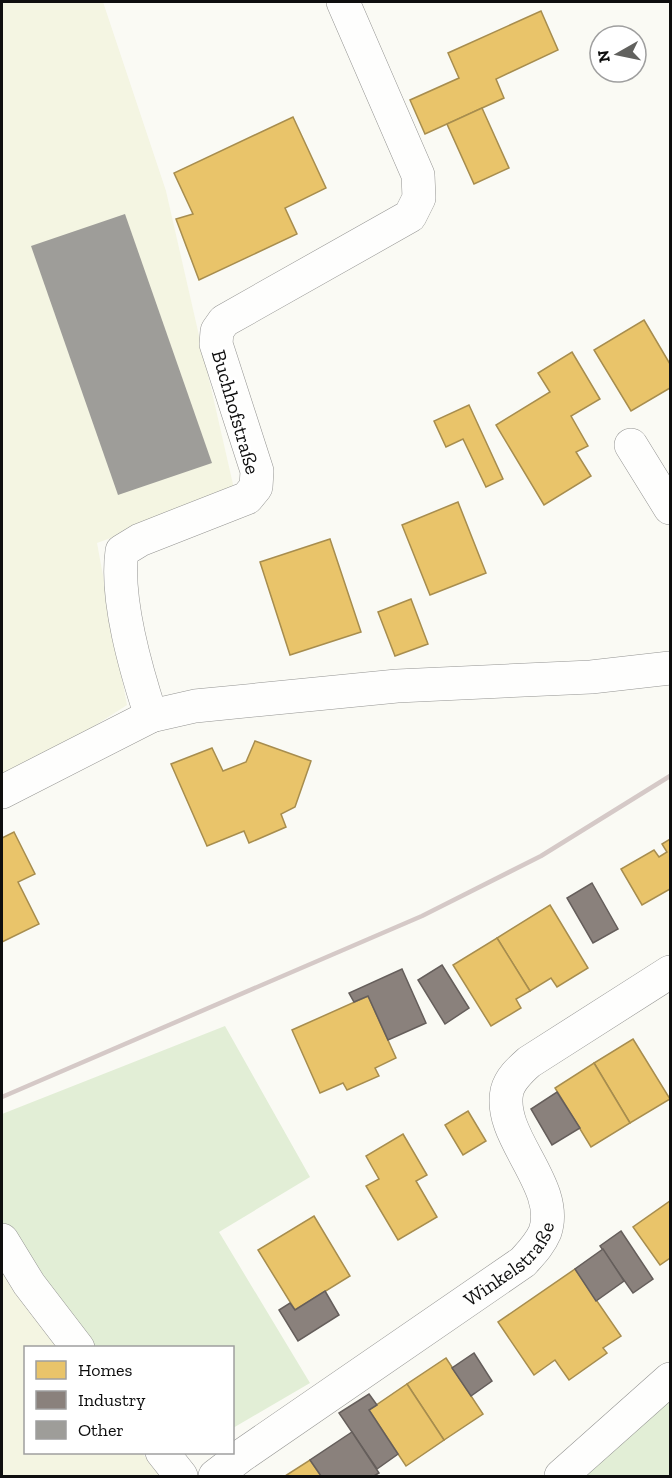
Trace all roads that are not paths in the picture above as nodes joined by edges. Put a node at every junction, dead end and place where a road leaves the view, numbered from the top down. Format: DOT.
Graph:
graph roads {
  1 [pos="344,2"];
  2 [pos="631,445"];
  3 [pos="670,508"];
  4 [pos="670,668"];
  5 [pos="151,716"];
  6 [pos="2,792"];
  7 [pos="670,972"];
  8 [pos="2,1240"];
  9 [pos="77,1346"];
  10 [pos="670,1379"];
  11 [pos="164,1454"];
  12 [pos="181,1476"];
  13 [pos="215,1476"];
  14 [pos="561,1476"];
  1 -- 5 [label="street, Buchhofstraße"];
  2 -- 3 [label="street"];
  4 -- 5 [label="street"];
  5 -- 6 [label="street"];
  7 -- 13 [label="street, Winkelstraße"];
  8 -- 9 [label="street"];
  10 -- 14 [label="street"];
  11 -- 12 [label="street"];
}
